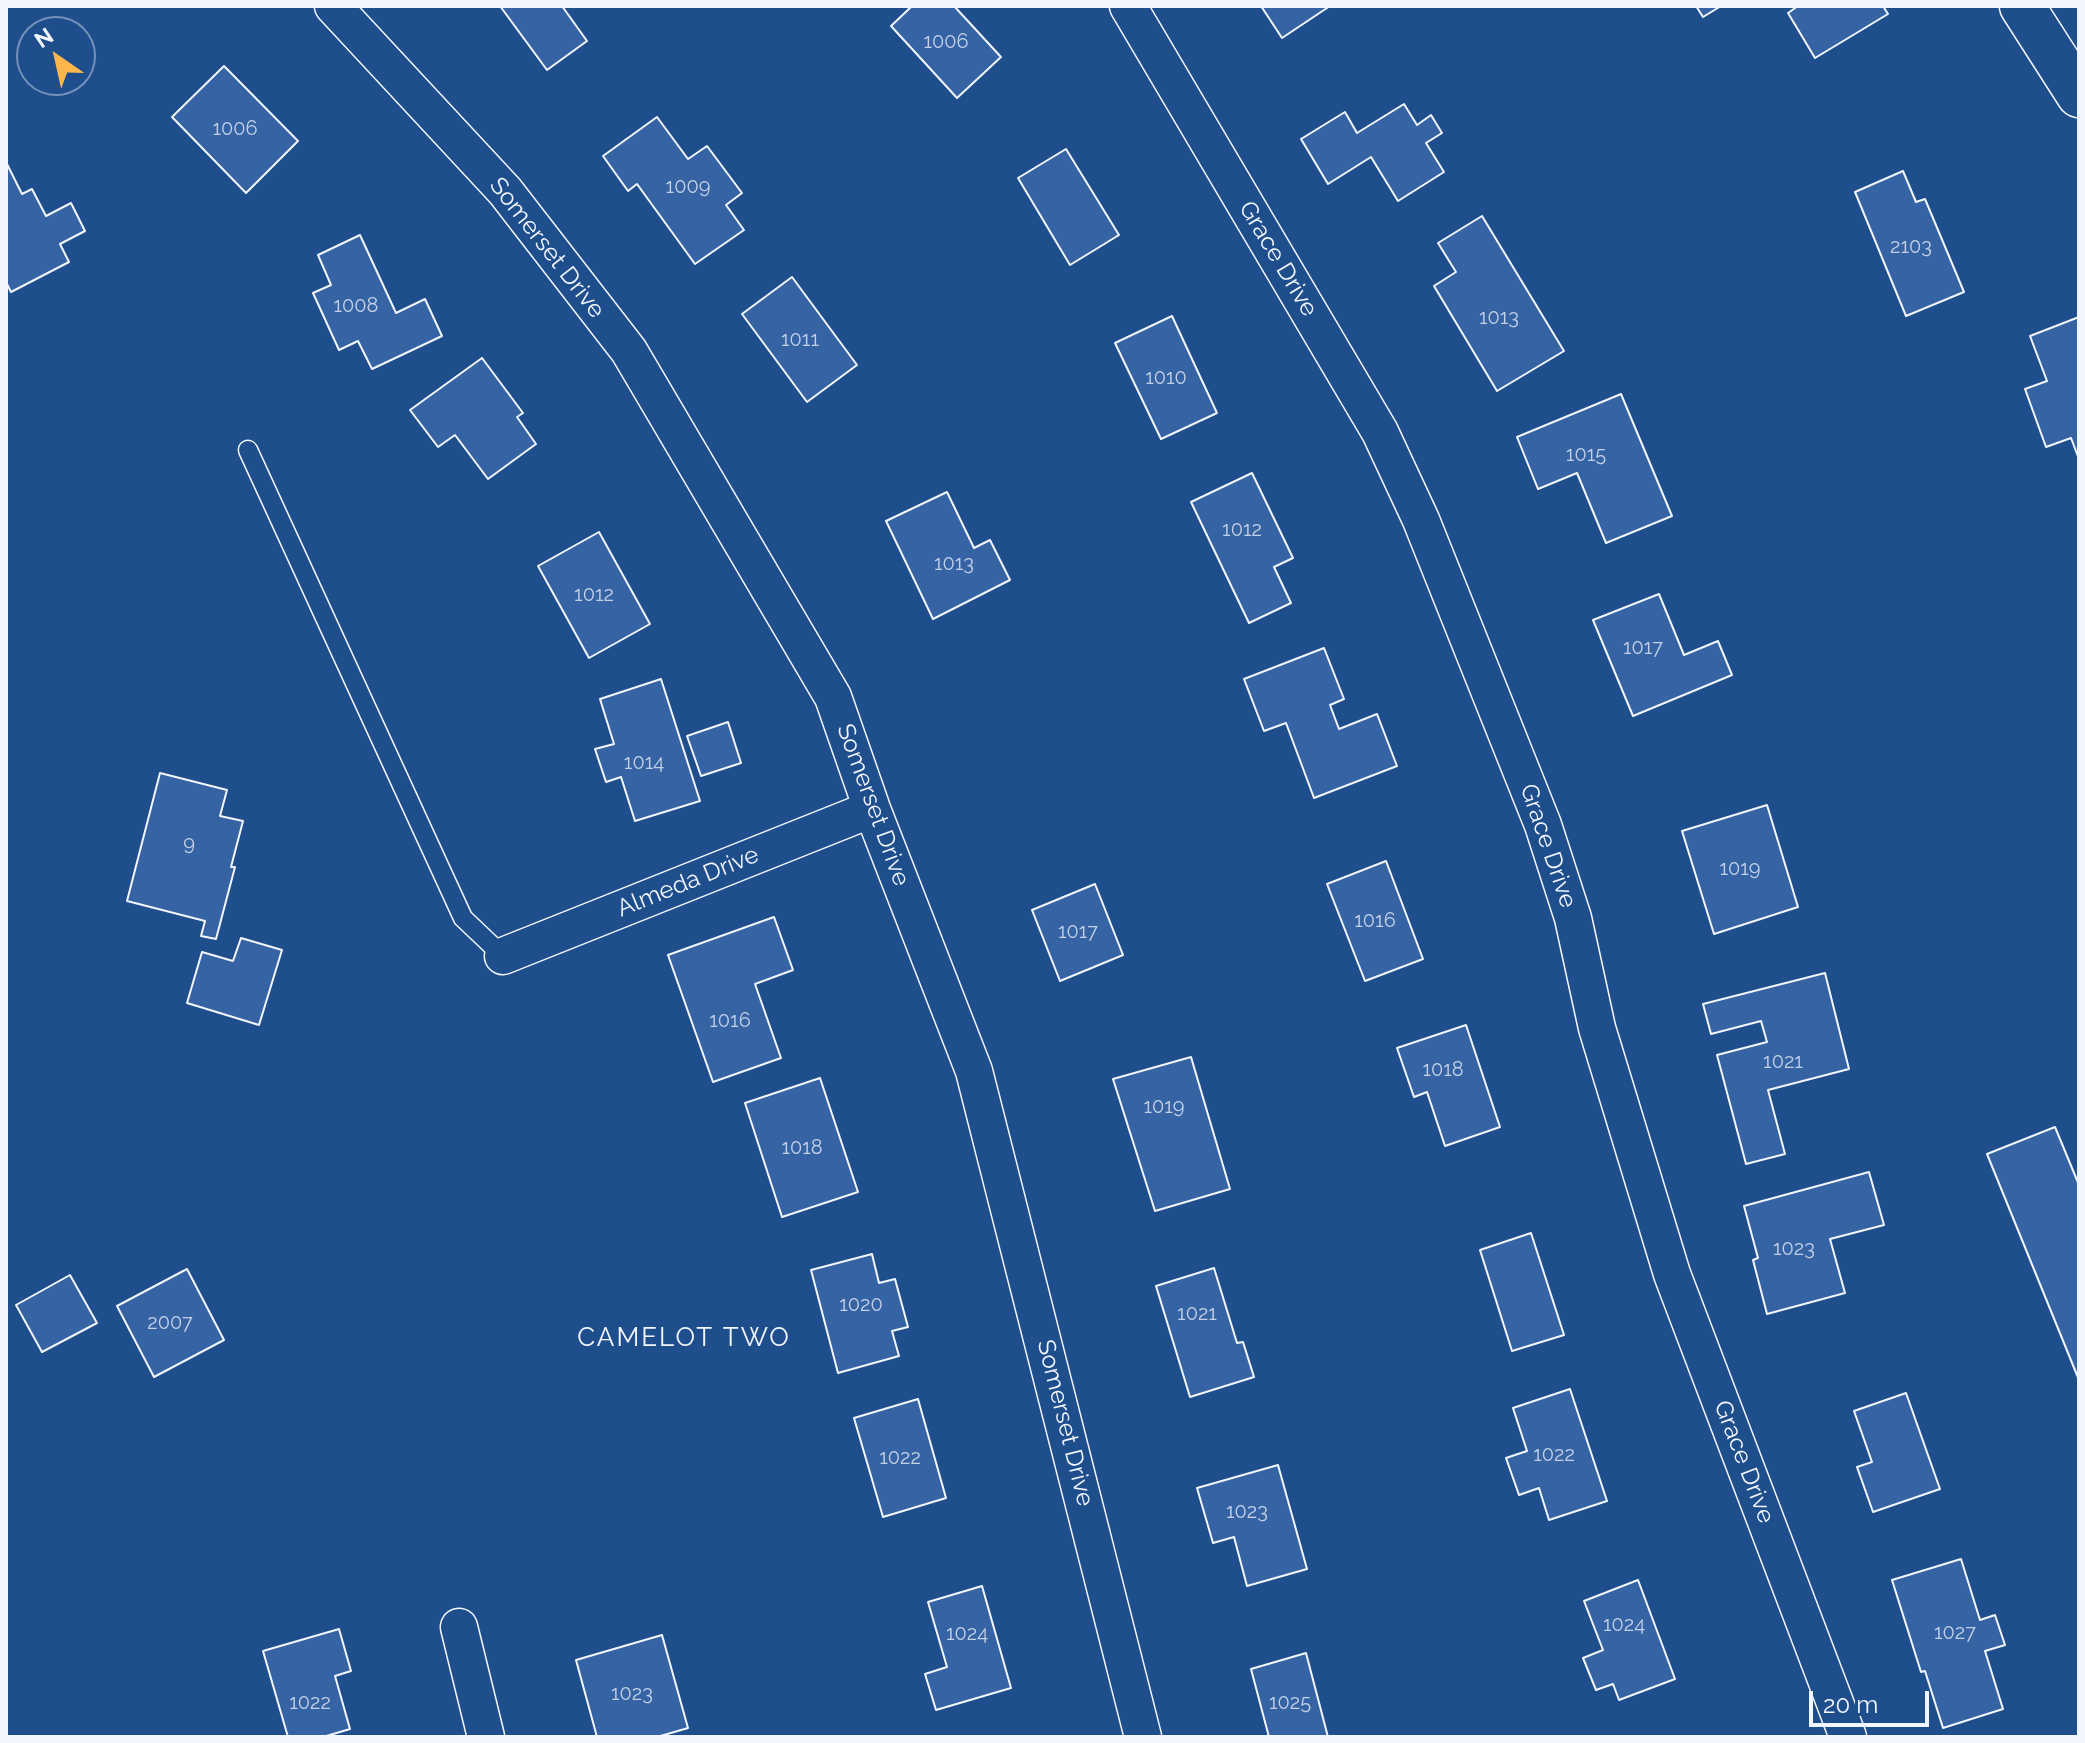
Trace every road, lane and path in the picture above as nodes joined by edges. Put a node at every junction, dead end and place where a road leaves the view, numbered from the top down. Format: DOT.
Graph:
graph roads {
  1 [pos="333,6"];
  2 [pos="1128,6"];
  3 [pos="2022,6"];
  4 [pos="2079,95"];
  5 [pos="248,450"];
  6 [pos="872,809"];
  7 [pos="503,956"];
  8 [pos="459,1627"];
  9 [pos="486,1737"];
  10 [pos="1143,1737"];
  11 [pos="1848,1737"];
  1 -- 6 [label="street, Somerset Drive"];
  2 -- 11 [label="street, Grace Drive"];
  3 -- 4 [label="main road"];
  5 -- 7 [label="lane"];
  6 -- 7 [label="street, Almeda Drive"];
  6 -- 10 [label="street, Somerset Drive"];
  8 -- 9 [label="street"];
}
